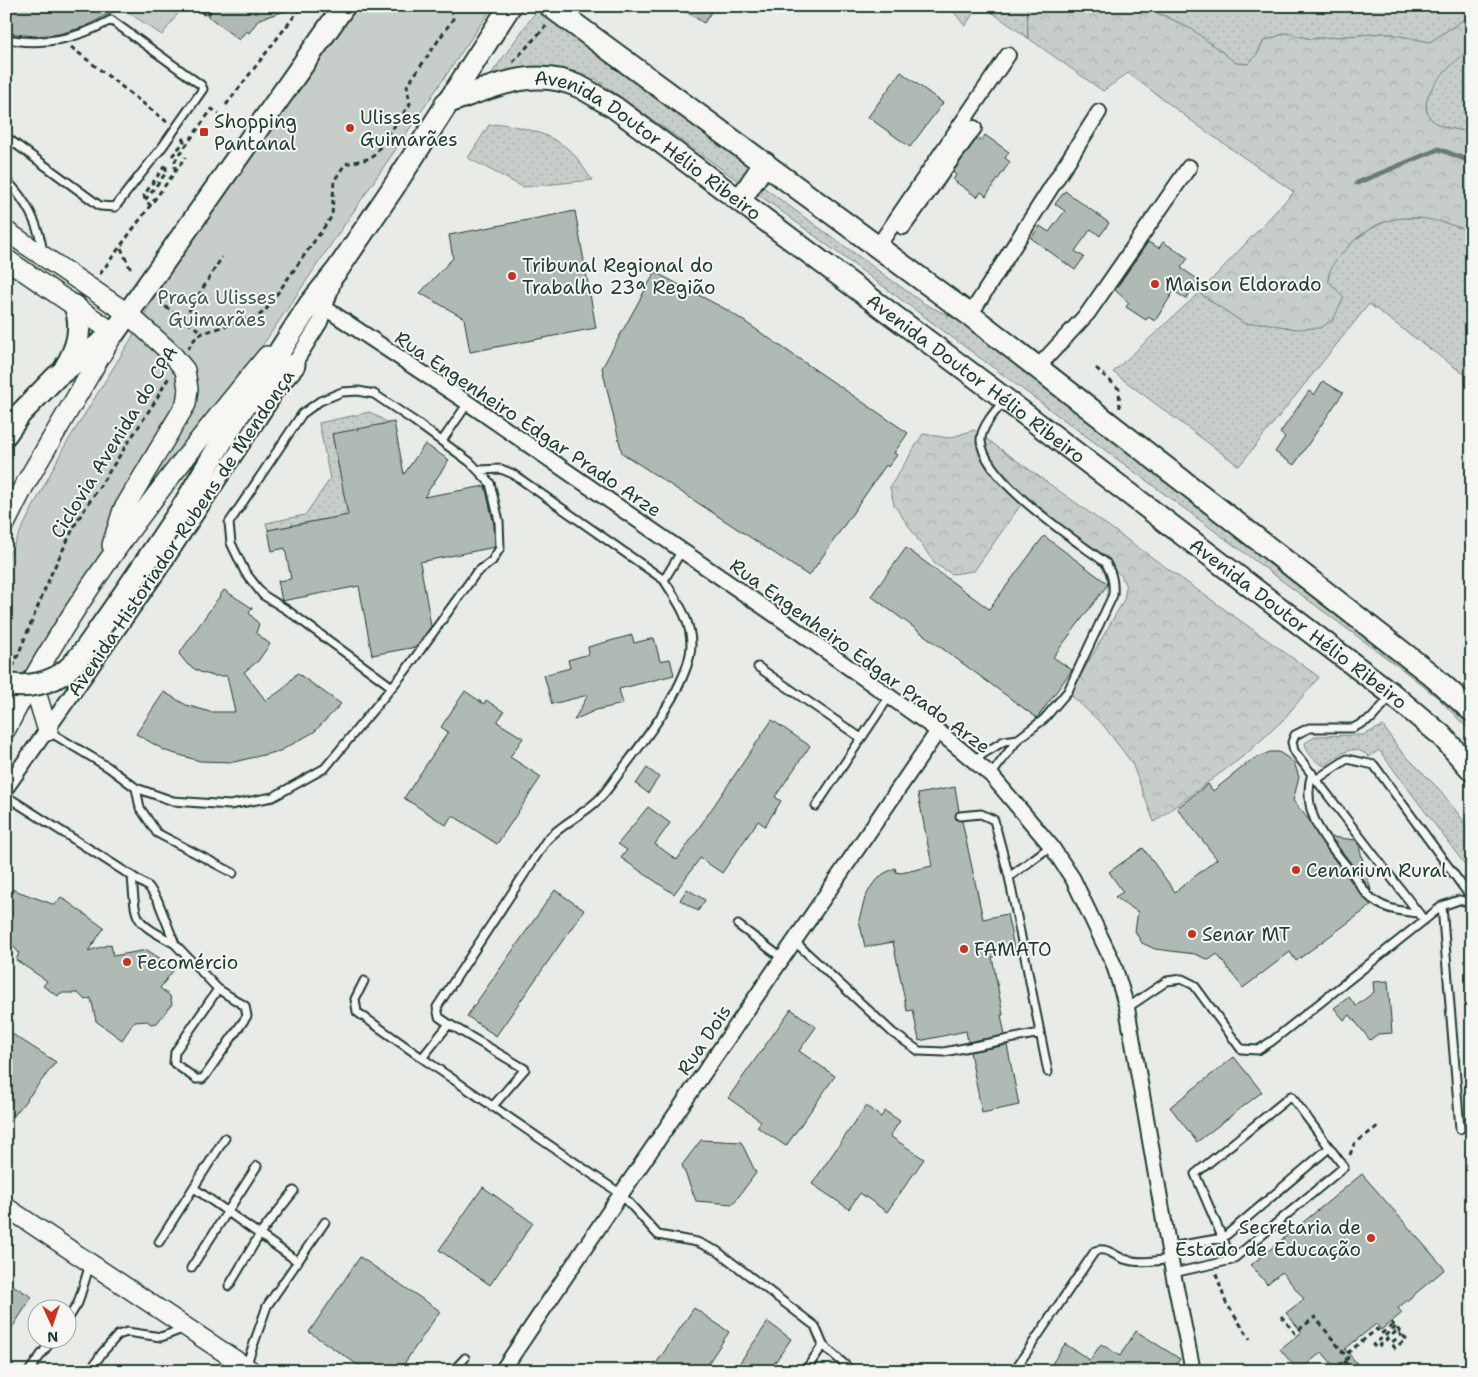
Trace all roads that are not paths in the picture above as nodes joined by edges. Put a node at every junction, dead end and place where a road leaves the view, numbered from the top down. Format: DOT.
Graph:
graph roads {
  1 [pos="344,6"];
  2 [pos="510,6"];
  3 [pos="578,6"];
  4 [pos="550,14"];
  5 [pos="587,33"];
  6 [pos="6,39"];
  7 [pos="1008,55"];
  8 [pos="446,103"];
  9 [pos="1099,112"];
  10 [pos="974,128"];
  11 [pos="6,137"];
  12 [pos="765,163"];
  13 [pos="1189,167"];
  14 [pos="6,180"];
  15 [pos="6,185"];
  16 [pos="18,192"];
  17 [pos="740,200"];
  18 [pos="6,230"];
  19 [pos="880,251"];
  20 [pos="44,256"];
  21 [pos="6,259"];
  22 [pos="75,306"];
  23 [pos="318,306"];
  24 [pos="127,313"];
  25 [pos="970,316"];
  26 [pos="114,333"];
  27 [pos="294,365"];
  28 [pos="1036,369"];
  29 [pos="62,372"];
  30 [pos="1005,399"];
  31 [pos="468,403"];
  32 [pos="6,434"];
  33 [pos="442,441"];
  34 [pos="480,470"];
  35 [pos="184,505"];
  36 [pos="6,522"];
  37 [pos="681,552"];
  38 [pos="107,563"];
  39 [pos="664,580"];
  40 [pos="758,667"];
  41 [pos="8,676"];
  42 [pos="32,679"];
  43 [pos="392,687"];
  44 [pos="1392,694"];
  45 [pos="889,697"];
  46 [pos="1471,708"];
  47 [pos="6,729"];
  48 [pos="48,731"];
  49 [pos="938,731"];
  50 [pos="861,738"];
  51 [pos="1018,739"];
  52 [pos="973,760"];
  53 [pos="1472,770"];
  54 [pos="991,775"];
  55 [pos="1314,776"];
  56 [pos="6,788"];
  57 [pos="136,788"];
  58 [pos="6,796"];
  59 [pos="816,806"];
  60 [pos="960,816"];
  61 [pos="1051,846"];
  62 [pos="232,873"];
  63 [pos="132,876"];
  64 [pos="1008,877"];
  65 [pos="1472,899"];
  66 [pos="1472,903"];
  67 [pos="1442,906"];
  68 [pos="1419,914"];
  69 [pos="1424,920"];
  70 [pos="738,925"];
  71 [pos="794,941"];
  72 [pos="175,944"];
  73 [pos="782,958"];
  74 [pos="364,981"];
  75 [pos="218,989"];
  76 [pos="1127,1008"];
  77 [pos="449,1024"];
  78 [pos="1040,1033"];
  79 [pos="422,1058"];
  80 [pos="1048,1072"];
  81 [pos="492,1107"];
  82 [pos="1460,1129"];
  83 [pos="225,1138"];
  84 [pos="1330,1148"];
  85 [pos="257,1166"];
  86 [pos="194,1188"];
  87 [pos="294,1190"];
  88 [pos="621,1194"];
  89 [pos="6,1207"];
  90 [pos="227,1210"];
  91 [pos="324,1222"];
  92 [pos="260,1234"];
  93 [pos="1223,1238"];
  94 [pos="159,1242"];
  95 [pos="1171,1260"];
  96 [pos="1232,1260"];
  97 [pos="298,1261"];
  98 [pos="91,1263"];
  99 [pos="190,1268"];
  100 [pos="229,1286"];
  101 [pos="78,1303"];
  102 [pos="187,1328"];
  103 [pos="823,1345"];
  104 [pos="45,1350"];
  105 [pos="465,1358"];
  106 [pos="247,1369"];
  107 [pos="29,1371"];
  108 [pos="90,1371"];
  109 [pos="454,1371"];
  110 [pos="502,1371"];
  111 [pos="805,1371"];
  112 [pos="852,1371"];
  113 [pos="1014,1371"];
  114 [pos="1193,1371"];
  1 -- 24 [label="main road"];
  2 -- 8 [label="main road, Avenida Historiador Rubens de Mendonça"];
  3 -- 5 [label="main road"];
  4 -- 5 [label="main road"];
  5 -- 12 [label="main road"];
  6 -- 11 [label="lane"];
  7 -- 19 [label="street"];
  8 -- 17 [label="main road, Avenida Doutor Hélio Ribeiro"];
  8 -- 23 [label="main road, Avenida Historiador Rubens de Mendonça"];
  9 -- 25 [label="street"];
  10 -- 19 [label="street"];
  12 -- 17 [label="main road"];
  12 -- 19 [label="main road"];
  13 -- 28 [label="street"];
  14 -- 16 [label="lane"];
  15 -- 16 [label="lane"];
  16 -- 20 [label="lane"];
  17 -- 30 [label="main road, Avenida Doutor Hélio Ribeiro"];
  18 -- 20 [label="main road"];
  19 -- 25 [label="main road"];
  20 -- 24 [label="main road"];
  21 -- 22 [label="main road"];
  22 -- 26 [label="main road"];
  22 -- 29 [label="main road"];
  23 -- 27 [label="street, Avenida Historiador Rubens de Mendonça"];
  23 -- 31 [label="street, Rua Engenheiro Edgar Prado Arze"];
  23 -- 35 [label="main road"];
  23 -- 38 [label="main road, Avenida Historiador Rubens de Mendonça"];
  24 -- 26 [label="main road"];
  24 -- 38 [label="main road"];
  25 -- 28 [label="main road"];
  26 -- 29 [label="main road"];
  26 -- 36 [label="main road"];
  27 -- 35 [label="main road"];
  27 -- 48 [label="street, Avenida Historiador Rubens de Mendonça"];
  28 -- 46 [label="main road"];
  29 -- 32 [label="main road"];
  30 -- 44 [label="main road, Avenida Doutor Hélio Ribeiro"];
  30 -- 51 [label="lane"];
  31 -- 33 [label="lane"];
  31 -- 37 [label="street, Rua Engenheiro Edgar Prado Arze"];
  33 -- 34 [label="lane"];
  33 -- 43 [label="lane"];
  34 -- 39 [label="lane"];
  34 -- 43 [label="lane"];
  35 -- 41 [label="main road, bridge"];
  37 -- 39 [label="lane"];
  37 -- 45 [label="street, Rua Engenheiro Edgar Prado Arze"];
  38 -- 42 [label="main road, Avenida Historiador Rubens de Mendonça"];
  39 -- 77 [label="lane"];
  40 -- 50 [label="lane"];
  42 -- 47 [label="main road, Avenida Historiador Rubens de Mendonça"];
  42 -- 48 [label="main road"];
  43 -- 57 [label="lane"];
  44 -- 53 [label="main road, Avenida Doutor Hélio Ribeiro"];
  44 -- 55 [label="lane"];
  45 -- 49 [label="street, Rua Engenheiro Edgar Prado Arze"];
  45 -- 50 [label="lane"];
  48 -- 56 [label="street, Avenida Historiador Rubens de Mendonça"];
  48 -- 57 [label="lane"];
  49 -- 52 [label="street, Rua Engenheiro Edgar Prado Arze"];
  49 -- 71 [label="street, Rua Dois"];
  50 -- 59 [label="lane"];
  51 -- 52 [label="lane"];
  51 -- 54 [label="lane"];
  52 -- 54 [label="street, Rua Engenheiro Edgar Prado Arze"];
  54 -- 61 [label="street, Rua Engenheiro Edgar Prado Arze"];
  55 -- 65 [label="lane"];
  55 -- 68 [label="lane"];
  55 -- 68 [label="lane"];
  57 -- 62 [label="lane"];
  58 -- 63 [label="lane"];
  60 -- 64 [label="lane"];
  61 -- 64 [label="lane"];
  61 -- 76 [label="street, Rua Engenheiro Edgar Prado Arze"];
  63 -- 72 [label="lane"];
  63 -- 72 [label="lane"];
  64 -- 78 [label="lane"];
  66 -- 67 [label="lane"];
  67 -- 69 [label="lane"];
  67 -- 82 [label="lane"];
  68 -- 69 [label="lane"];
  69 -- 76 [label="lane"];
  70 -- 73 [label="lane"];
  71 -- 73 [label="street, Rua Dois"];
  71 -- 78 [label="lane"];
  72 -- 75 [label="lane"];
  73 -- 88 [label="street, Rua Dois"];
  74 -- 79 [label="lane"];
  75 -- 75 [label="lane"];
  76 -- 95 [label="street, Rua Engenheiro Edgar Prado Arze"];
  77 -- 79 [label="lane"];
  77 -- 81 [label="lane"];
  78 -- 80 [label="lane"];
  79 -- 81 [label="lane"];
  81 -- 88 [label="lane"];
  83 -- 86 [label="lane"];
  84 -- 93 [label="lane"];
  84 -- 93 [label="lane"];
  84 -- 96 [label="lane"];
  85 -- 90 [label="lane"];
  86 -- 90 [label="lane"];
  86 -- 94 [label="lane"];
  87 -- 92 [label="lane"];
  88 -- 103 [label="lane"];
  88 -- 110 [label="street, Rua Dois"];
  89 -- 98 [label="street"];
  90 -- 92 [label="lane"];
  90 -- 99 [label="lane"];
  91 -- 97 [label="lane"];
  92 -- 97 [label="lane"];
  92 -- 100 [label="lane"];
  93 -- 95 [label="lane"];
  93 -- 96 [label="lane"];
  95 -- 96 [label="lane"];
  95 -- 113 [label="lane"];
  95 -- 114 [label="street, Rua Engenheiro Edgar Prado Arze"];
  97 -- 106 [label="lane"];
  98 -- 101 [label="lane"];
  98 -- 102 [label="street"];
  102 -- 106 [label="street"];
  102 -- 108 [label="lane"];
  103 -- 111 [label="lane"];
  103 -- 112 [label="lane"];
  104 -- 107 [label="lane"];
  105 -- 109 [label="lane"];
}
